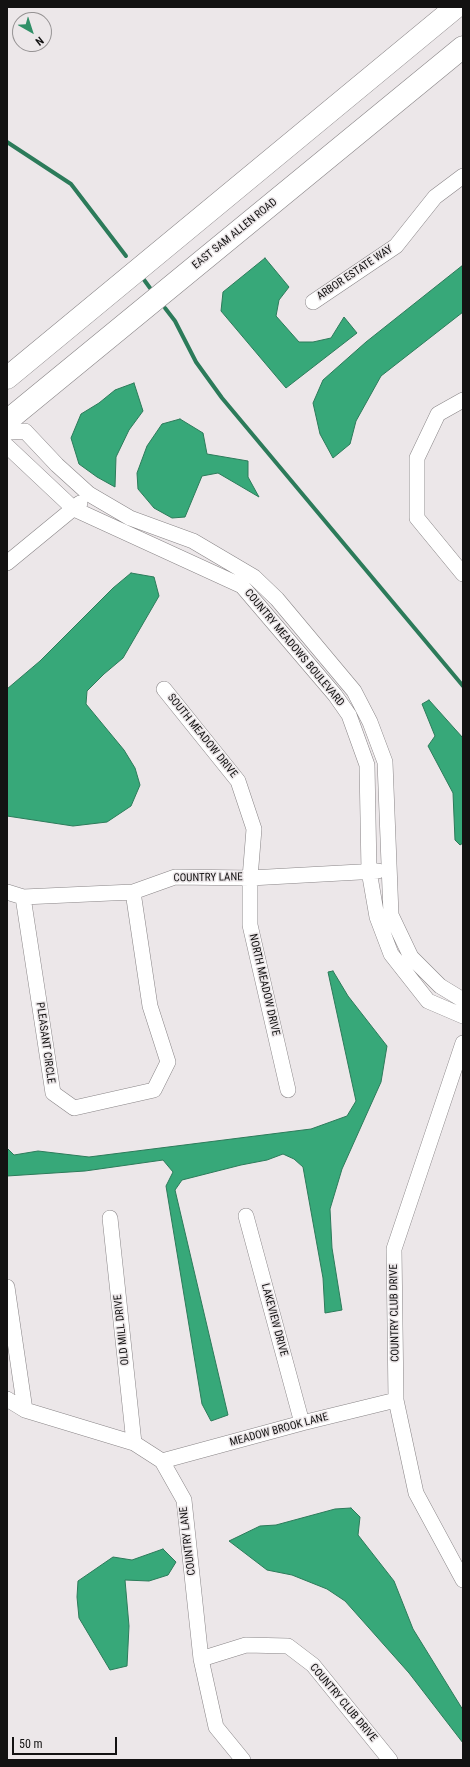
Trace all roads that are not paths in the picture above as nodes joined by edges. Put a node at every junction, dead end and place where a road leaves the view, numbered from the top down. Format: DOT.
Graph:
graph roads {
  1 [pos="456,7"];
  2 [pos="463,47"];
  3 [pos="463,176"];
  4 [pos="313,302"];
  5 [pos="7,378"];
  6 [pos="463,400"];
  7 [pos="8,434"];
  8 [pos="57,465"];
  9 [pos="42,479"];
  10 [pos="89,494"];
  11 [pos="74,509"];
  12 [pos="126,524"];
  13 [pos="157,528"];
  14 [pos="150,543"];
  15 [pos="7,563"];
  16 [pos="463,574"];
  17 [pos="316,645"];
  18 [pos="301,656"];
  19 [pos="164,689"];
  20 [pos="369,871"];
  21 [pos="388,871"];
  22 [pos="250,878"];
  23 [pos="7,892"];
  24 [pos="133,892"];
  25 [pos="23,897"];
  26 [pos="463,1000"];
  27 [pos="463,1016"];
  28 [pos="463,1043"];
  29 [pos="288,1090"];
  30 [pos="246,1216"];
  31 [pos="110,1218"];
  32 [pos="7,1287"];
  33 [pos="7,1399"];
  34 [pos="396,1400"];
  35 [pos="25,1410"];
  36 [pos="302,1423"];
  37 [pos="134,1443"];
  38 [pos="162,1461"];
  39 [pos="463,1580"];
  40 [pos="201,1659"];
  41 [pos="243,1760"];
  42 [pos="390,1760"];
  1 -- 5 [label="main road"];
  2 -- 7 [label="main road, EAST SAM ALLEN ROAD"];
  3 -- 4 [label="street, ARBOR ESTATE WAY"];
  6 -- 16 [label="street"];
  7 -- 8 [label="street, COUNTRY MEADOWS BOULEVARD"];
  7 -- 9 [label="street, COUNTRY MEADOWS BOULEVARD"];
  8 -- 9 [label="street"];
  8 -- 10 [label="street, COUNTRY MEADOWS BOULEVARD"];
  9 -- 11 [label="street, COUNTRY MEADOWS BOULEVARD"];
  10 -- 11 [label="street"];
  10 -- 12 [label="street, COUNTRY MEADOWS BOULEVARD"];
  11 -- 12 [label="street, COUNTRY MEADOWS BOULEVARD"];
  11 -- 15 [label="street"];
  12 -- 13 [label="street, COUNTRY MEADOWS BOULEVARD"];
  12 -- 14 [label="street, COUNTRY MEADOWS BOULEVARD"];
  13 -- 14 [label="street"];
  13 -- 17 [label="street, COUNTRY MEADOWS BOULEVARD"];
  14 -- 18 [label="street, COUNTRY MEADOWS BOULEVARD"];
  17 -- 18 [label="street"];
  17 -- 21 [label="street, COUNTRY MEADOWS BOULEVARD"];
  18 -- 20 [label="street, COUNTRY MEADOWS BOULEVARD"];
  19 -- 22 [label="street, SOUTH MEADOW DRIVE"];
  20 -- 21 [label="street, COUNTRY LANE"];
  20 -- 22 [label="street, COUNTRY LANE"];
  20 -- 27 [label="street, COUNTRY MEADOWS BOULEVARD"];
  21 -- 26 [label="street, COUNTRY MEADOWS BOULEVARD"];
  22 -- 24 [label="street, COUNTRY LANE"];
  22 -- 29 [label="street, NORTH MEADOW DRIVE"];
  23 -- 25 [label="street, COUNTRY LANE"];
  24 -- 25 [label="street, COUNTRY LANE"];
  24 -- 25 [label="street, PLEASANT CIRCLE"];
  28 -- 34 [label="street, COUNTRY CLUB DRIVE"];
  30 -- 36 [label="street, LAKEVIEW DRIVE"];
  31 -- 37 [label="street, OLD MILL DRIVE"];
  32 -- 35 [label="street"];
  33 -- 35 [label="street, COUNTRY LANE"];
  34 -- 36 [label="street, MEADOW BROOK LANE"];
  34 -- 39 [label="street, COUNTRY CLUB DRIVE"];
  35 -- 37 [label="street, COUNTRY LANE"];
  36 -- 38 [label="street, MEADOW BROOK LANE"];
  37 -- 38 [label="street, COUNTRY LANE"];
  38 -- 40 [label="street, COUNTRY LANE"];
  40 -- 41 [label="street, COUNTRY LANE"];
  40 -- 42 [label="street, COUNTRY CLUB DRIVE"];
}
